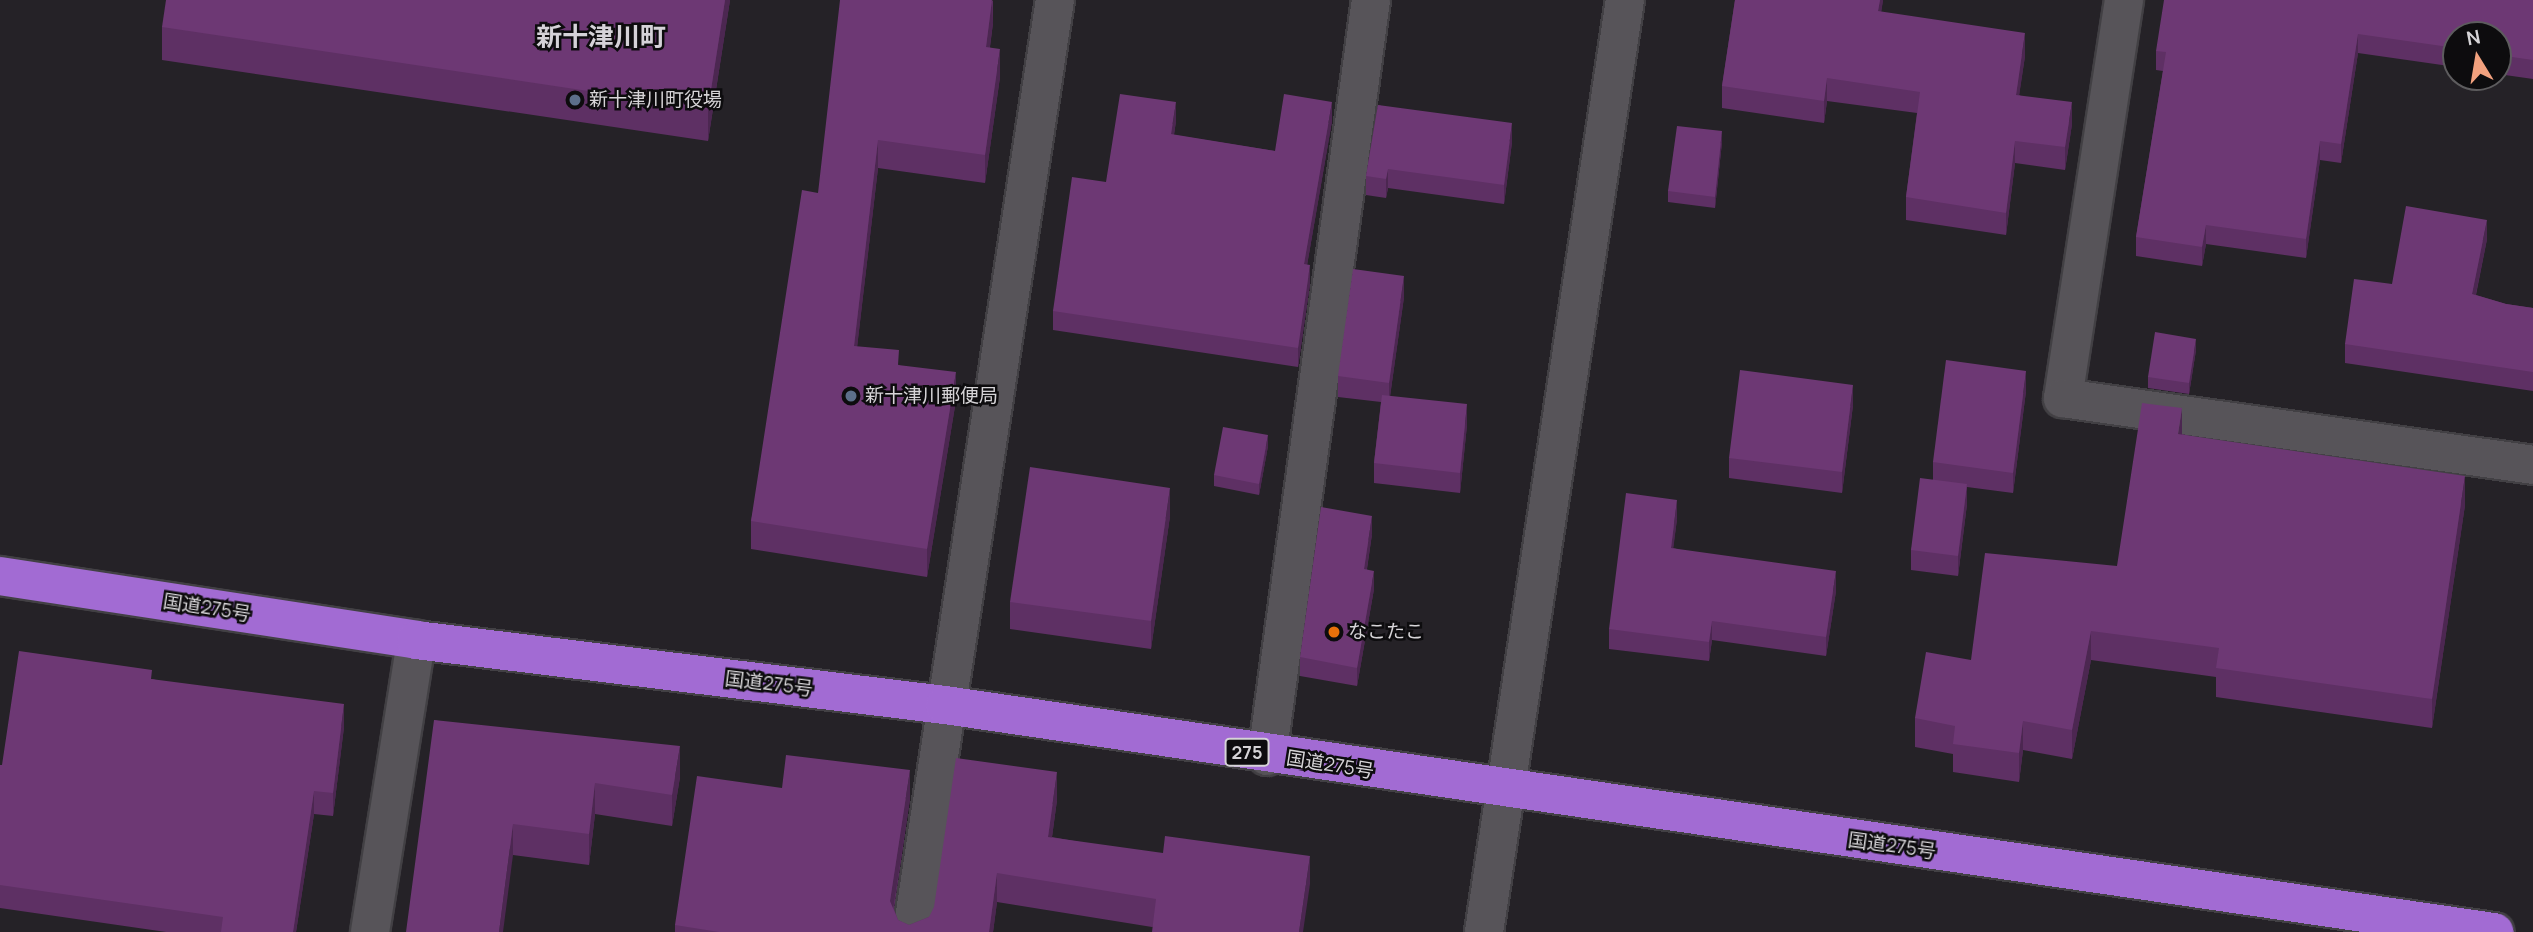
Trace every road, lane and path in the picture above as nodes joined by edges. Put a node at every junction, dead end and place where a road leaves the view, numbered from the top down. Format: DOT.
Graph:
graph roads {
  1 [pos="1055,0"];
  2 [pos="1371,0"];
  3 [pos="1625,0"];
  4 [pos="2124,0"];
  5 [pos="2533,465"];
  6 [pos="0,576"];
  7 [pos="415,640"];
  8 [pos="946,705"];
  9 [pos="1267,755"];
  10 [pos="1504,790"];
  11 [pos="370,932"];
  12 [pos="912,932"];
  13 [pos="1484,932"];
  14 [pos="2494,932"];
  1 -- 8 [label="street"];
  2 -- 9 [label="street"];
  3 -- 10 [label="street"];
  4 -- 5 [label="street"];
  6 -- 7 [label="highway, 国道275号 / 275"];
  7 -- 8 [label="highway, 国道275号 / 275"];
  7 -- 11 [label="street"];
  8 -- 9 [label="highway, 国道275号 / 275"];
  8 -- 12 [label="street"];
  9 -- 10 [label="highway, 国道275号 / 275"];
  10 -- 13 [label="street"];
  10 -- 14 [label="highway, 国道275号 / 275"];
}
